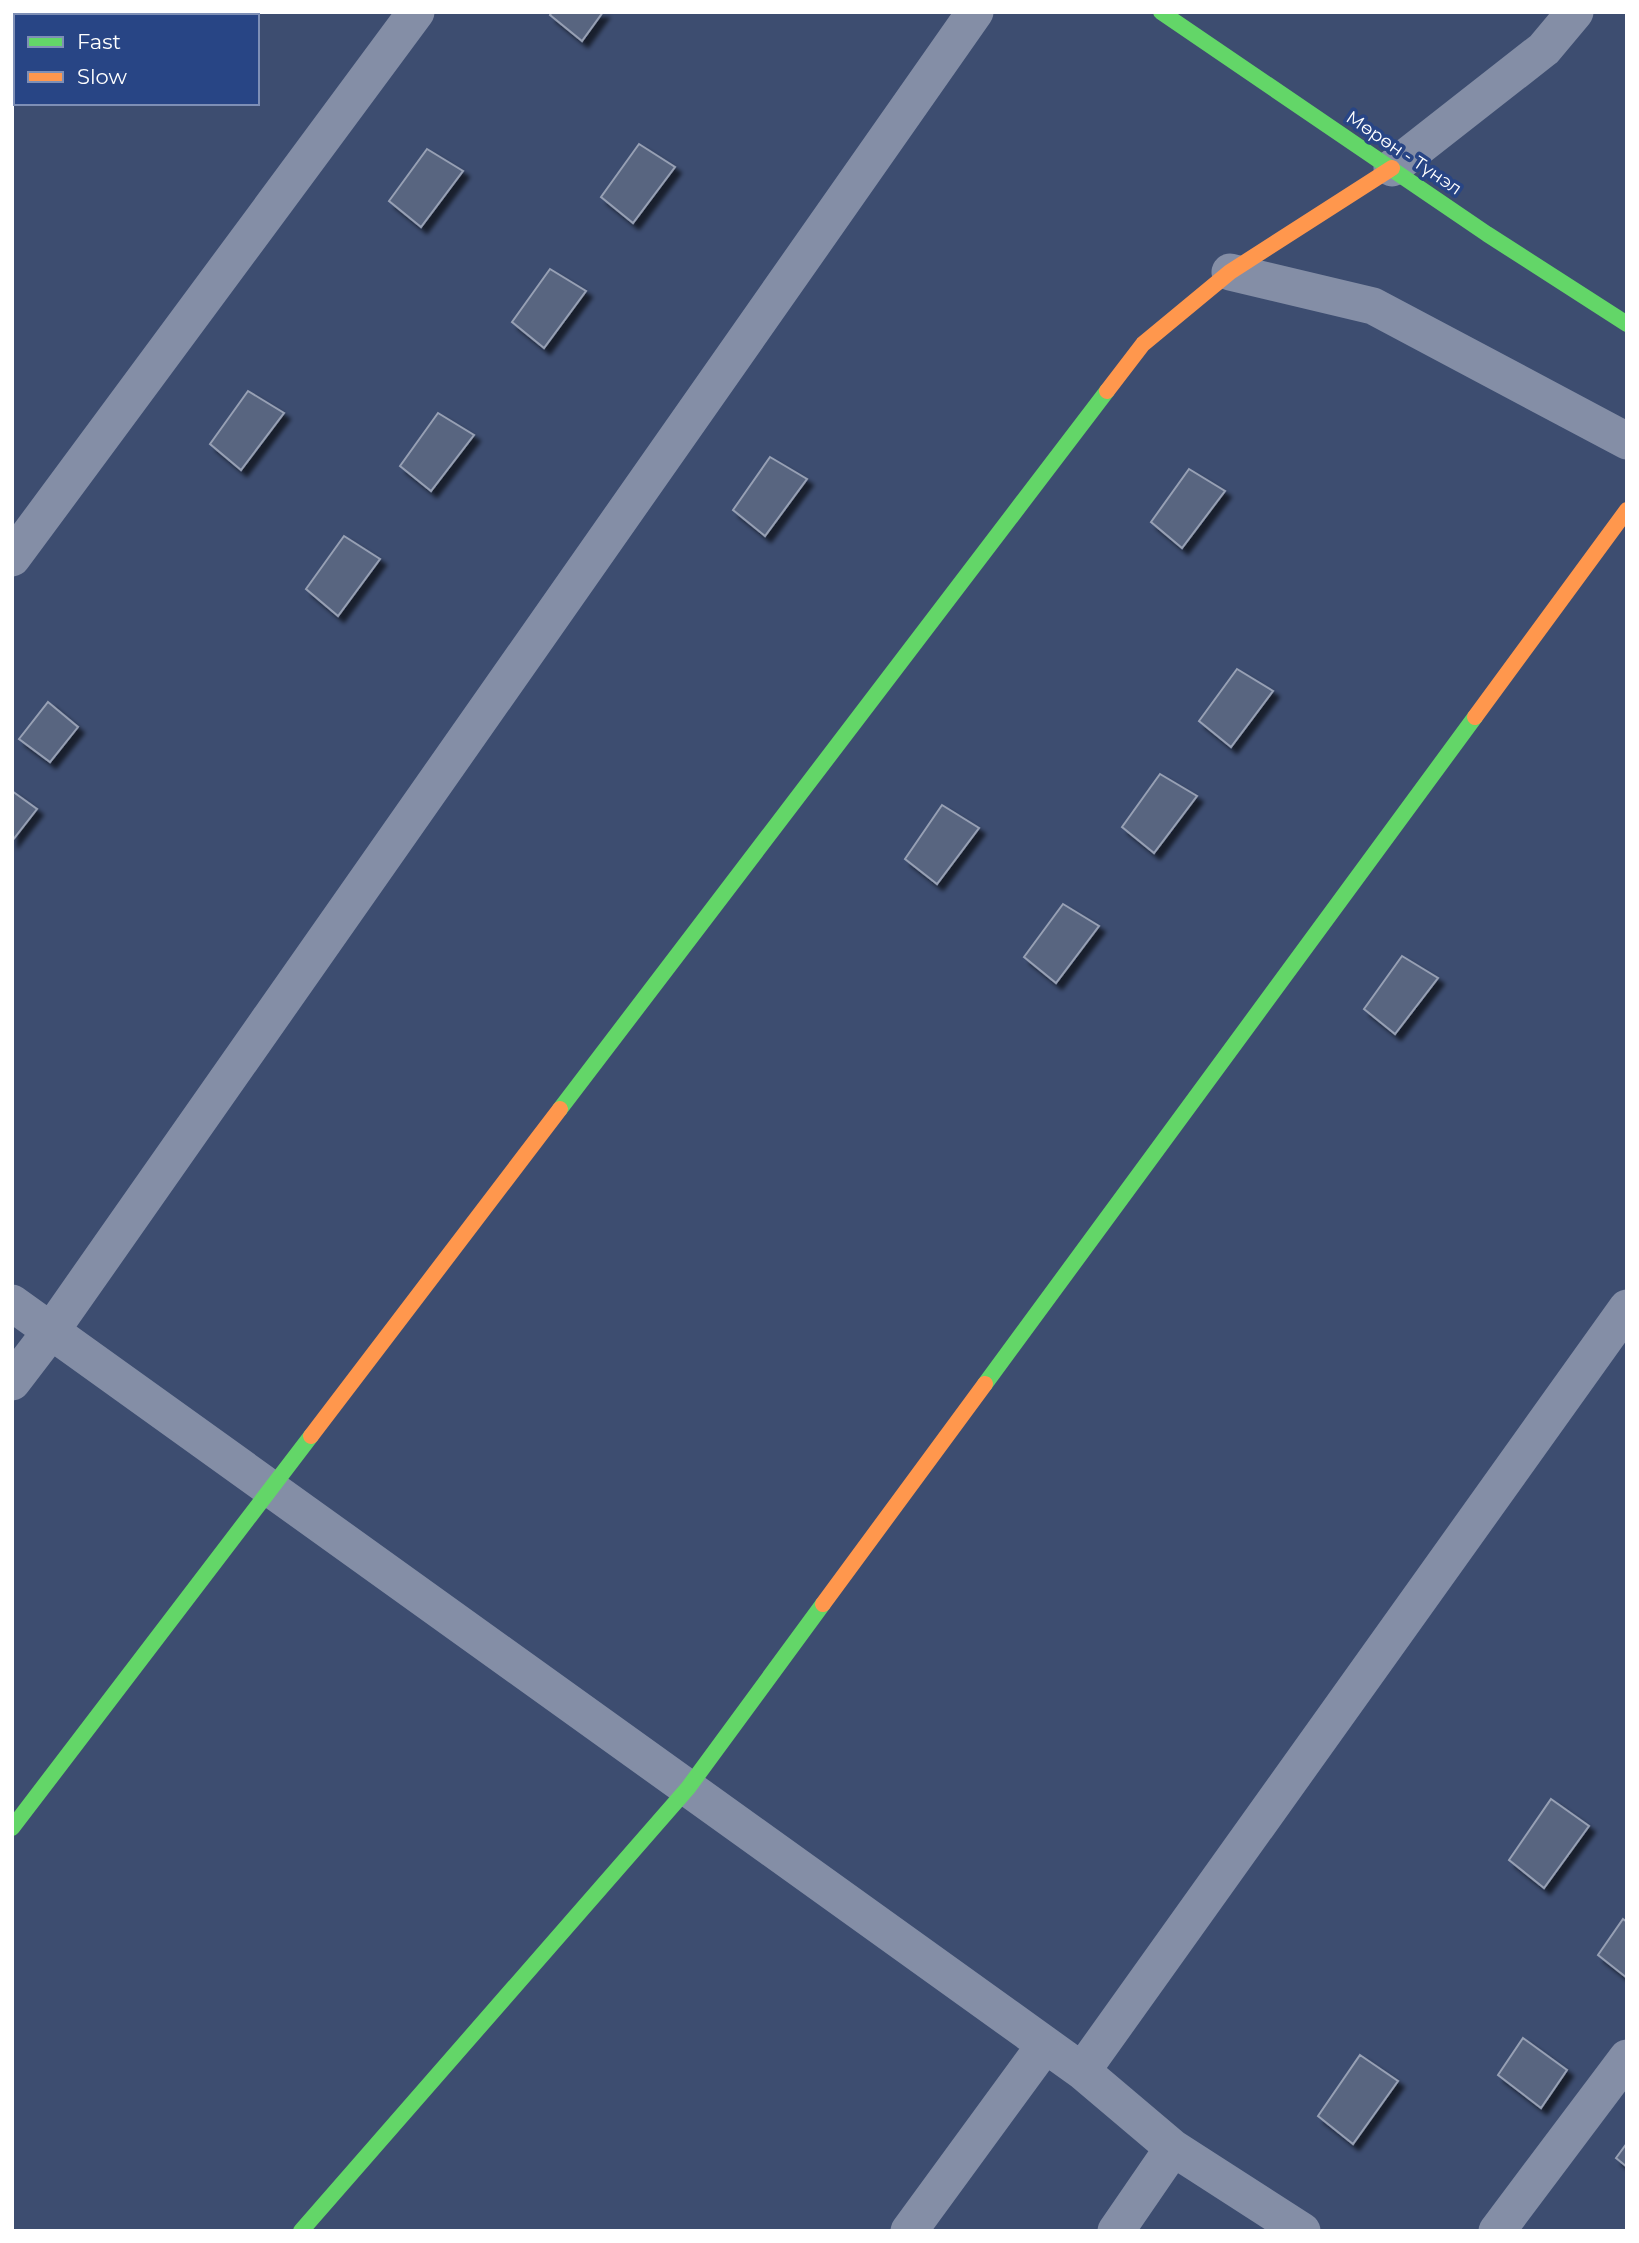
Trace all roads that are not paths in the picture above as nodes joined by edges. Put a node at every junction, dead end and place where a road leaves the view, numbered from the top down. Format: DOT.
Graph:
graph roads {
  1 [pos="416,12"];
  2 [pos="975,12"];
  3 [pos="1161,12"];
  4 [pos="1575,12"];
  5 [pos="1392,168"];
  6 [pos="1230,272"];
  7 [pos="1627,324"];
  8 [pos="1627,441"];
  9 [pos="1627,510"];
  10 [pos="12,558"];
  11 [pos="12,1303"];
  12 [pos="1627,1308"];
  13 [pos="51,1331"];
  14 [pos="12,1382"];
  15 [pos="271,1488"];
  16 [pos="688,1788"];
  17 [pos="12,1828"];
  18 [pos="1045,2045"];
  19 [pos="1627,2057"];
  20 [pos="1082,2071"];
  21 [pos="1173,2148"];
  22 [pos="301,2231"];
  23 [pos="909,2231"];
  24 [pos="1116,2231"];
  25 [pos="1302,2231"];
  26 [pos="1497,2231"];
  1 -- 10 [label="street"];
  2 -- 13 [label="street"];
  3 -- 5 [label="street, Мөрөн - Түнэл"];
  4 -- 5 [label="street"];
  5 -- 6 [label="street"];
  5 -- 7 [label="street, Мөрөн - Түнэл"];
  6 -- 8 [label="street"];
  6 -- 15 [label="street"];
  9 -- 16 [label="street"];
  11 -- 13 [label="street"];
  12 -- 20 [label="street"];
  13 -- 14 [label="street"];
  13 -- 15 [label="street"];
  15 -- 16 [label="street"];
  15 -- 17 [label="street"];
  16 -- 18 [label="street"];
  16 -- 22 [label="street"];
  18 -- 20 [label="street"];
  18 -- 23 [label="street"];
  19 -- 26 [label="street"];
  20 -- 21 [label="street"];
  21 -- 24 [label="street"];
  21 -- 25 [label="street"];
}
